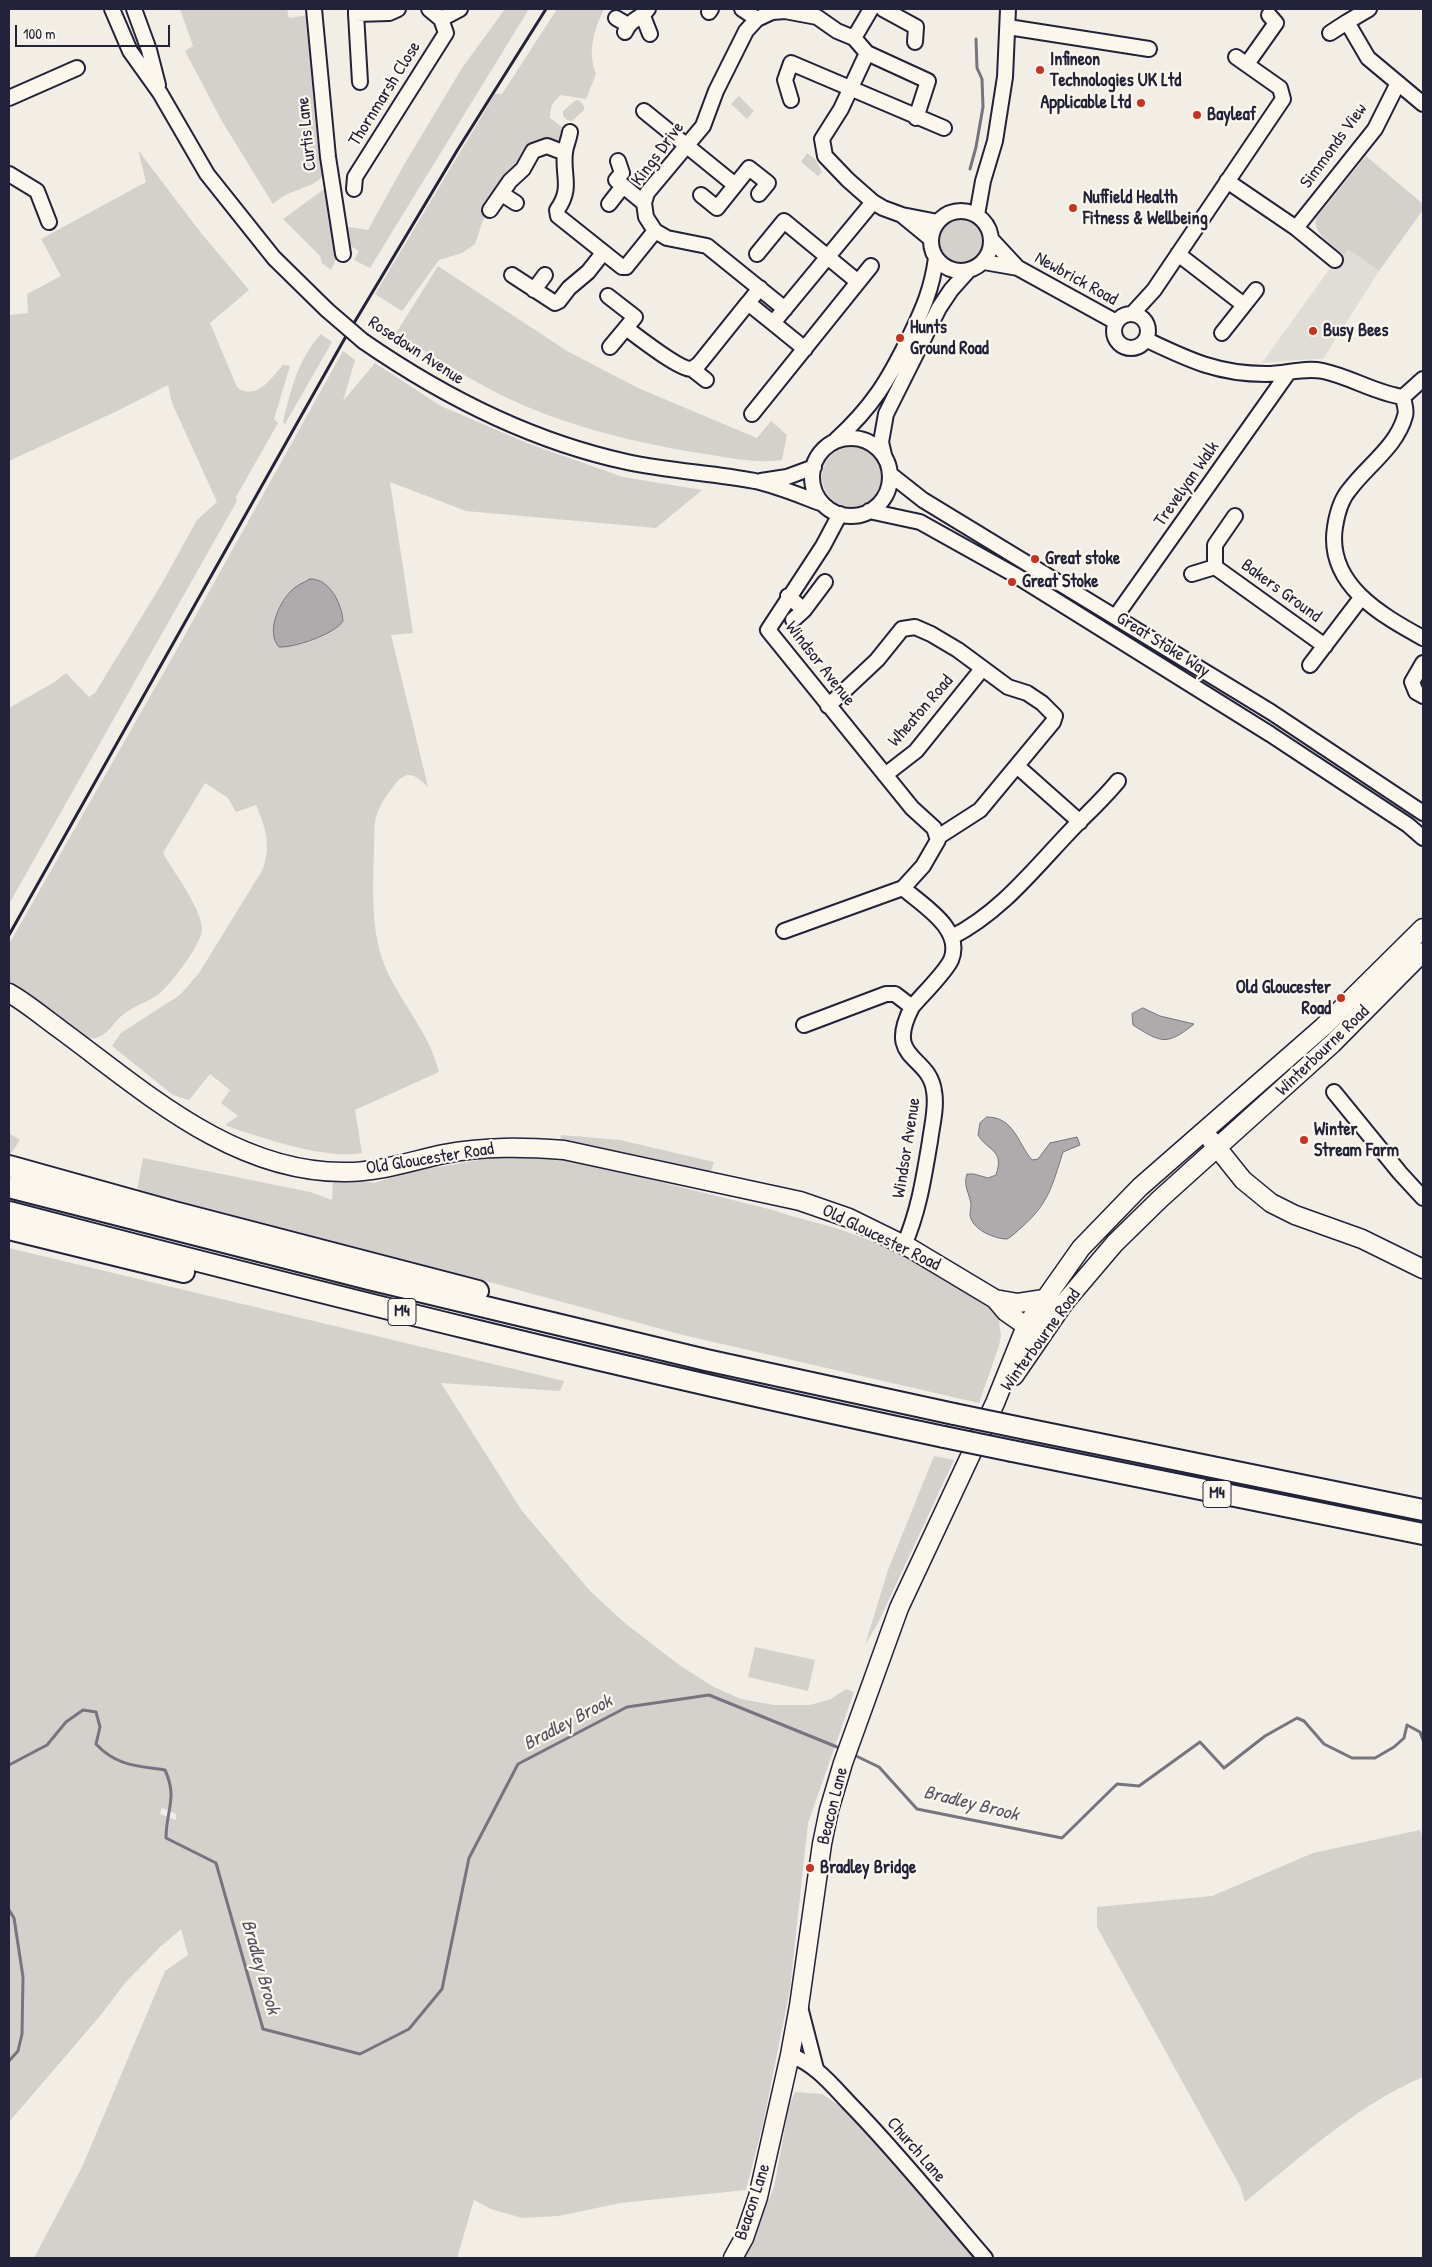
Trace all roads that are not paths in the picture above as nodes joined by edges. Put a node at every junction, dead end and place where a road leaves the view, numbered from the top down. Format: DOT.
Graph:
graph roads {
  1 [pos="112,9"];
  2 [pos="134,9"];
  3 [pos="314,9"];
  4 [pos="398,9"];
  5 [pos="429,9"];
  6 [pos="460,9"];
  7 [pos="742,9"];
  8 [pos="873,9"];
  9 [pos="1008,9"];
  10 [pos="1369,9"];
  11 [pos="785,10"];
  12 [pos="356,12"];
  13 [pos="646,12"];
  14 [pos="1270,15"];
  15 [pos="441,19"];
  16 [pos="757,19"];
  17 [pos="1347,22"];
  18 [pos="623,25"];
  19 [pos="1008,27"];
  20 [pos="1330,33"];
  21 [pos="650,34"];
  22 [pos="854,38"];
  23 [pos="915,42"];
  24 [pos="1149,48"];
  25 [pos="867,53"];
  26 [pos="77,68"];
  27 [pos="360,82"];
  28 [pos="1398,83"];
  29 [pos="850,89"];
  30 [pos="160,93"];
  31 [pos="9,98"];
  32 [pos="791,100"];
  33 [pos="1423,104"];
  34 [pos="644,111"];
  35 [pos="916,118"];
  36 [pos="944,128"];
  37 [pos="570,132"];
  38 [pos="685,146"];
  39 [pos="565,153"];
  40 [pos="618,161"];
  41 [pos="9,174"];
  42 [pos="1227,181"];
  43 [pos="982,182"];
  44 [pos="735,185"];
  45 [pos="623,186"];
  46 [pos="354,189"];
  47 [pos="502,194"];
  48 [pos="759,194"];
  49 [pos="701,195"];
  50 [pos="873,202"];
  51 [pos="516,203"];
  52 [pos="644,203"];
  53 [pos="609,204"];
  54 [pos="490,210"];
  55 [pos="960,211"];
  56 [pos="902,215"];
  57 [pos="977,215"];
  58 [pos="50,222"];
  59 [pos="938,222"];
  60 [pos="1296,228"];
  61 [pos="655,231"];
  62 [pos="931,239"];
  63 [pos="992,240"];
  64 [pos="603,253"];
  65 [pos="343,254"];
  66 [pos="757,254"];
  67 [pos="1178,254"];
  68 [pos="827,256"];
  69 [pos="936,258"];
  70 [pos="1335,260"];
  71 [pos="984,262"];
  72 [pos="871,266"];
  73 [pos="1018,268"];
  74 [pos="968,271"];
  75 [pos="512,275"];
  76 [pos="545,275"];
  77 [pos="858,282"];
  78 [pos="760,288"];
  79 [pos="534,290"];
  80 [pos="1154,290"];
  81 [pos="1256,290"];
  82 [pos="608,296"];
  83 [pos="748,303"];
  84 [pos="1244,305"];
  85 [pos="785,309"];
  86 [pos="1132,314"];
  87 [pos="1145,321"];
  88 [pos="1116,322"];
  89 [pos="773,323"];
  90 [pos="626,328"];
  91 [pos="1222,333"];
  92 [pos="1147,340"];
  93 [pos="610,347"];
  94 [pos="805,349"];
  95 [pos="696,367"];
  96 [pos="1288,373"];
  97 [pos="1423,379"];
  98 [pos="706,380"];
  99 [pos="1403,397"];
  100 [pos="752,414"];
  101 [pos="833,442"];
  102 [pos="885,456"];
  103 [pos="814,467"];
  104 [pos="890,474"];
  105 [pos="755,482"];
  106 [pos="823,504"];
  107 [pos="869,511"];
  108 [pos="840,514"];
  109 [pos="1235,516"];
  110 [pos="1215,567"];
  111 [pos="1192,574"];
  112 [pos="824,582"];
  113 [pos="788,596"];
  114 [pos="1361,598"];
  115 [pos="804,610"];
  116 [pos="1116,616"];
  117 [pos="793,620"];
  118 [pos="1423,638"];
  119 [pos="1325,646"];
  120 [pos="1423,663"];
  121 [pos="1310,665"];
  122 [pos="982,669"];
  123 [pos="1423,696"];
  124 [pos="828,706"];
  125 [pos="1017,766"];
  126 [pos="885,775"];
  127 [pos="1118,781"];
  128 [pos="1423,813"];
  129 [pos="1080,822"];
  130 [pos="938,837"];
  131 [pos="1423,838"];
  132 [pos="904,888"];
  133 [pos="1423,928"];
  134 [pos="784,931"];
  135 [pos="952,937"];
  136 [pos="1423,952"];
  137 [pos="9,993"];
  138 [pos="912,1007"];
  139 [pos="804,1025"];
  140 [pos="1334,1092"];
  141 [pos="1204,1132"];
  142 [pos="1218,1148"];
  143 [pos="9,1166"];
  144 [pos="9,1172"];
  145 [pos="9,1187"];
  146 [pos="1423,1198"];
  147 [pos="9,1212"];
  148 [pos="9,1229"];
  149 [pos="171,1229"];
  150 [pos="904,1245"];
  151 [pos="1423,1269"];
  152 [pos="995,1299"];
  153 [pos="1044,1300"];
  154 [pos="1064,1303"];
  155 [pos="1026,1326"];
  156 [pos="706,1360"];
  157 [pos="995,1403"];
  158 [pos="796,1406"];
  159 [pos="1423,1510"];
  160 [pos="1423,1534"];
  161 [pos="799,2006"];
  162 [pos="790,2055"];
  163 [pos="816,2069"];
  164 [pos="733,2258"];
  165 [pos="985,2258"];
  1 -- 30 [label="street, Rosedown Avenue"];
  2 -- 30 [label="street, Rosedown Avenue"];
  3 -- 65 [label="street, Curtis Lane"];
  4 -- 12 [label="street"];
  5 -- 15 [label="street"];
  6 -- 15 [label="street"];
  7 -- 16 [label="street"];
  8 -- 22 [label="street"];
  8 -- 23 [label="street"];
  9 -- 19 [label="street"];
  10 -- 17 [label="street"];
  11 -- 16 [label="street"];
  11 -- 22 [label="street"];
  12 -- 27 [label="street"];
  13 -- 18 [label="street"];
  13 -- 21 [label="street"];
  14 -- 42 [label="street"];
  15 -- 46 [label="street, Thornmarsh Close"];
  16 -- 38 [label="street, Kings Drive"];
  17 -- 20 [label="street"];
  17 -- 28 [label="street"];
  19 -- 24 [label="street"];
  19 -- 43 [label="street"];
  22 -- 25 [label="street"];
  25 -- 29 [label="street"];
  25 -- 35 [label="street"];
  26 -- 31 [label="street"];
  28 -- 33 [label="street"];
  28 -- 60 [label="street, Simmonds View"];
  29 -- 32 [label="street"];
  29 -- 35 [label="street"];
  29 -- 50 [label="street"];
  30 -- 105 [label="street, Rosedown Avenue, bridge"];
  34 -- 38 [label="street"];
  35 -- 36 [label="street"];
  37 -- 39 [label="street"];
  38 -- 44 [label="street"];
  38 -- 52 [label="street, Kings Drive"];
  39 -- 47 [label="street"];
  39 -- 64 [label="street"];
  40 -- 45 [label="street"];
  41 -- 58 [label="street"];
  42 -- 60 [label="street"];
  42 -- 67 [label="street"];
  43 -- 55 [label="street"];
  43 -- 57 [label="street"];
  44 -- 48 [label="street"];
  44 -- 49 [label="street"];
  45 -- 52 [label="street"];
  45 -- 53 [label="street"];
  47 -- 51 [label="street"];
  47 -- 54 [label="street"];
  50 -- 56 [label="street"];
  50 -- 68 [label="street"];
  52 -- 61 [label="street, Kings Drive"];
  55 -- 57 [label="street"];
  55 -- 59 [label="street"];
  56 -- 59 [label="street"];
  56 -- 62 [label="street"];
  57 -- 63 [label="street"];
  59 -- 62 [label="street"];
  60 -- 70 [label="street"];
  61 -- 64 [label="street"];
  61 -- 78 [label="street"];
  62 -- 69 [label="street"];
  63 -- 71 [label="street"];
  63 -- 73 [label="street, Newbrick Road"];
  64 -- 79 [label="street"];
  66 -- 68 [label="street"];
  67 -- 80 [label="street"];
  67 -- 84 [label="street"];
  68 -- 77 [label="street"];
  68 -- 85 [label="street"];
  69 -- 74 [label="street"];
  69 -- 101 [label="street"];
  71 -- 73 [label="street, Newbrick Road"];
  71 -- 74 [label="street"];
  72 -- 77 [label="street"];
  73 -- 88 [label="street, Newbrick Road"];
  74 -- 102 [label="street"];
  75 -- 79 [label="street"];
  76 -- 79 [label="street"];
  77 -- 94 [label="street"];
  78 -- 83 [label="street"];
  78 -- 85 [label="street"];
  80 -- 86 [label="street"];
  80 -- 87 [label="street"];
  81 -- 84 [label="street"];
  82 -- 90 [label="street"];
  83 -- 89 [label="street"];
  83 -- 95 [label="street"];
  84 -- 91 [label="street"];
  85 -- 89 [label="street"];
  86 -- 87 [label="street"];
  86 -- 88 [label="street"];
  87 -- 92 [label="street"];
  88 -- 92 [label="street"];
  89 -- 94 [label="street"];
  90 -- 93 [label="street"];
  90 -- 95 [label="street"];
  92 -- 96 [label="street"];
  94 -- 100 [label="street"];
  95 -- 98 [label="street"];
  96 -- 99 [label="street"];
  96 -- 116 [label="street, Trevelyan Walk"];
  97 -- 99 [label="street"];
  99 -- 114 [label="street"];
  101 -- 102 [label="street"];
  101 -- 103 [label="street"];
  102 -- 104 [label="street"];
  103 -- 105 [label="street, Rosedown Avenue"];
  103 -- 106 [label="street"];
  104 -- 107 [label="street"];
  104 -- 116 [label="street, Great Stoke Way"];
  105 -- 106 [label="street, Rosedown Avenue"];
  106 -- 108 [label="street"];
  107 -- 108 [label="street"];
  107 -- 131 [label="street, Great Stoke Way"];
  108 -- 113 [label="street, Windsor Avenue"];
  109 -- 110 [label="street, Bakers Ground"];
  110 -- 111 [label="street, Bakers Ground"];
  110 -- 119 [label="street, Bakers Ground"];
  112 -- 115 [label="street"];
  113 -- 115 [label="street"];
  113 -- 124 [label="street, Windsor Avenue"];
  114 -- 118 [label="street"];
  114 -- 119 [label="street, Bakers Ground"];
  115 -- 117 [label="street"];
  116 -- 128 [label="street, Great Stoke Way"];
  119 -- 121 [label="street, Bakers Ground"];
  120 -- 123 [label="street"];
  122 -- 124 [label="street"];
  122 -- 125 [label="street"];
  122 -- 126 [label="street, Wheaton Road"];
  124 -- 126 [label="street, Windsor Avenue"];
  125 -- 129 [label="street"];
  125 -- 130 [label="street"];
  126 -- 130 [label="street, Windsor Avenue"];
  127 -- 129 [label="street"];
  129 -- 135 [label="street"];
  130 -- 132 [label="street"];
  132 -- 134 [label="street"];
  132 -- 135 [label="street"];
  133 -- 141 [label="main road, Winterbourne Road"];
  135 -- 138 [label="street, Windsor Avenue"];
  136 -- 142 [label="main road, Winterbourne Road"];
  137 -- 150 [label="main road, Old Gloucester Road"];
  138 -- 139 [label="street"];
  138 -- 150 [label="street, Windsor Avenue"];
  140 -- 146 [label="street"];
  141 -- 142 [label="main road"];
  141 -- 153 [label="main road, Winterbourne Road"];
  142 -- 151 [label="main road"];
  142 -- 154 [label="main road, Winterbourne Road"];
  143 -- 156 [label="highway, M4"];
  144 -- 149 [label="highway, M4"];
  145 -- 149 [label="highway, M4"];
  147 -- 158 [label="highway, M4"];
  148 -- 158 [label="highway, M4"];
  149 -- 156 [label="highway, M4"];
  150 -- 152 [label="main road, Old Gloucester Road"];
  152 -- 153 [label="main road, Old Gloucester Road"];
  152 -- 155 [label="main road, Old Gloucester Road"];
  153 -- 155 [label="main road, Winterbourne Road"];
  154 -- 155 [label="main road"];
  154 -- 157 [label="main road, Winterbourne Road"];
  155 -- 157 [label="main road, Winterbourne Road"];
  156 -- 159 [label="highway, M4, bridge"];
  157 -- 161 [label="main road, Beacon Lane"];
  158 -- 160 [label="highway, M4, bridge"];
  161 -- 162 [label="main road, Beacon Lane"];
  161 -- 163 [label="street, Church Lane"];
  162 -- 163 [label="street, Church Lane"];
  162 -- 164 [label="main road, Beacon Lane"];
  163 -- 165 [label="street, Church Lane"];
}
